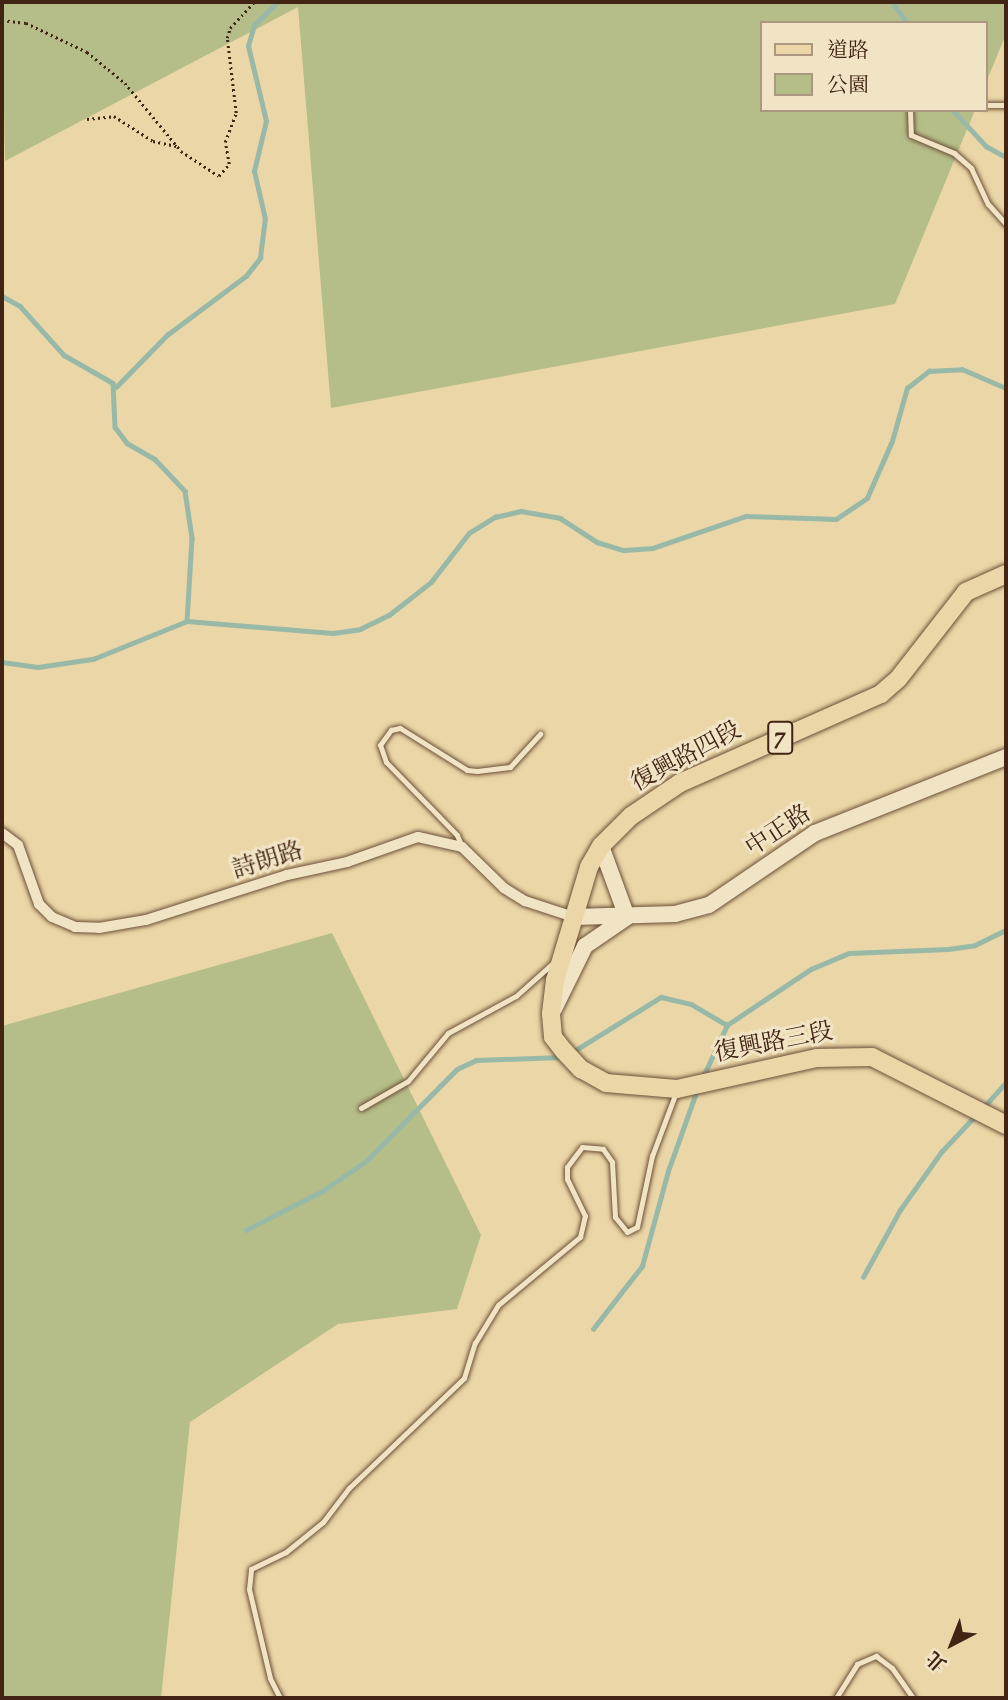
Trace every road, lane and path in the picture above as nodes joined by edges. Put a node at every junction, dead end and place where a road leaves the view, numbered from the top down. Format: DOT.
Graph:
graph roads {
  1 [pos="254,2"];
  2 [pos="2,20"];
  3 [pos="987,105"];
  4 [pos="1006,105"];
  5 [pos="910,112"];
  6 [pos="87,118"];
  7 [pos="177,146"];
  8 [pos="1006,223"];
  9 [pos="1006,574"];
  10 [pos="540,734"];
  11 [pos="1006,757"];
  12 [pos="2,833"];
  13 [pos="601,846"];
  14 [pos="462,847"];
  15 [pos="573,917"];
  16 [pos="627,917"];
  17 [pos="563,953"];
  18 [pos="551,1014"];
  19 [pos="581,1069"];
  20 [pos="677,1089"];
  21 [pos="361,1108"];
  22 [pos="1006,1125"];
  23 [pos="281,1698"];
  24 [pos="836,1698"];
  25 [pos="913,1698"];
  1 -- 7 [label="path"];
  2 -- 7 [label="path"];
  3 -- 4 [label="lane"];
  5 -- 8 [label="lane"];
  6 -- 7 [label="path"];
  9 -- 13 [label="main road, 復興路四段 / 7"];
  10 -- 14 [label="lane"];
  11 -- 16 [label="street, 中正路"];
  12 -- 14 [label="street, 詩朗路"];
  13 -- 15 [label="main road, 復興路四段 / 7"];
  13 -- 16 [label="street"];
  14 -- 15 [label="street"];
  15 -- 16 [label="street, 中正路"];
  15 -- 17 [label="main road, 復興路四段 / 7"];
  16 -- 18 [label="street"];
  17 -- 18 [label="main road, 復興路四段 / 7"];
  17 -- 21 [label="lane"];
  18 -- 19 [label="main road, 復興路四段 / 7"];
  19 -- 20 [label="main road, 復興路三段 / 7"];
  20 -- 22 [label="main road, 復興路三段 / 7"];
  20 -- 23 [label="lane"];
  24 -- 25 [label="lane"];
}
